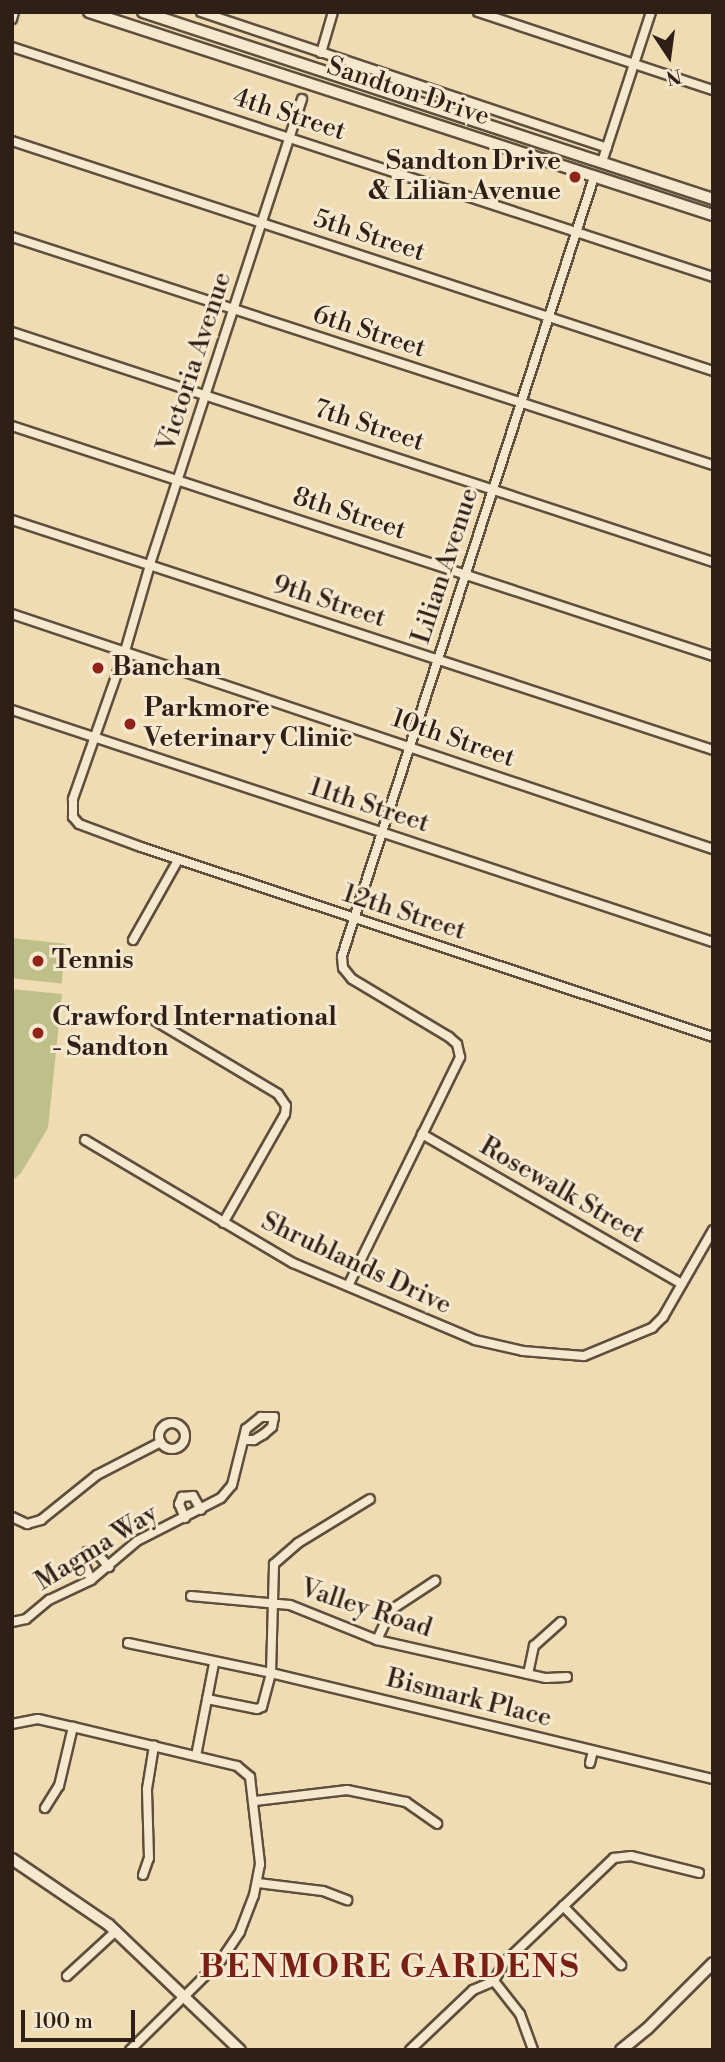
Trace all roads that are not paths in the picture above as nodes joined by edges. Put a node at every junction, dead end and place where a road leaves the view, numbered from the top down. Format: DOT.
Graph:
graph roads {
  1 [pos="14,12"];
  2 [pos="89,12"];
  3 [pos="143,12"];
  4 [pos="201,12"];
  5 [pos="332,12"];
  6 [pos="478,12"];
  7 [pos="651,12"];
  8 [pos="12,19"];
  9 [pos="12,47"];
  10 [pos="321,53"];
  11 [pos="635,64"];
  12 [pos="713,90"];
  13 [pos="302,99"];
  14 [pos="290,138"];
  15 [pos="12,141"];
  16 [pos="607,148"];
  17 [pos="602,162"];
  18 [pos="594,177"];
  19 [pos="713,199"];
  20 [pos="713,215"];
  21 [pos="262,223"];
  22 [pos="578,232"];
  23 [pos="12,237"];
  24 [pos="713,277"];
  25 [pos="233,310"];
  26 [pos="550,318"];
  27 [pos="12,332"];
  28 [pos="713,371"];
  29 [pos="206,396"];
  30 [pos="523,404"];
  31 [pos="12,426"];
  32 [pos="713,465"];
  33 [pos="178,481"];
  34 [pos="493,489"];
  35 [pos="12,520"];
  36 [pos="713,562"];
  37 [pos="150,565"];
  38 [pos="467,575"];
  39 [pos="12,614"];
  40 [pos="125,652"];
  41 [pos="713,656"];
  42 [pos="438,660"];
  43 [pos="12,710"];
  44 [pos="96,738"];
  45 [pos="411,746"];
  46 [pos="713,750"];
  47 [pos="383,833"];
  48 [pos="713,849"];
  49 [pos="178,860"];
  50 [pos="353,919"];
  51 [pos="134,940"];
  52 [pos="713,942"];
  53 [pos="154,1020"];
  54 [pos="713,1037"];
  55 [pos="422,1134"];
  56 [pos="85,1140"];
  57 [pos="223,1223"];
  58 [pos="713,1230"];
  59 [pos="682,1284"];
  60 [pos="348,1286"];
  61 [pos="245,1440"];
  62 [pos="161,1442"];
  63 [pos="370,1499"];
  64 [pos="201,1510"];
  65 [pos="12,1517"];
  66 [pos="185,1518"];
  67 [pos="108,1567"];
  68 [pos="91,1580"];
  69 [pos="435,1581"];
  70 [pos="191,1596"];
  71 [pos="273,1602"];
  72 [pos="12,1622"];
  73 [pos="561,1622"];
  74 [pos="377,1640"];
  75 [pos="128,1643"];
  76 [pos="215,1662"];
  77 [pos="271,1673"];
  78 [pos="528,1674"];
  79 [pos="567,1677"];
  80 [pos="207,1699"];
  81 [pos="12,1724"];
  82 [pos="73,1727"];
  83 [pos="154,1746"];
  84 [pos="593,1751"];
  85 [pos="196,1756"];
  86 [pos="590,1763"];
  87 [pos="713,1779"];
  88 [pos="255,1801"];
  89 [pos="45,1808"];
  90 [pos="438,1824"];
  91 [pos="12,1859"];
  92 [pos="699,1873"];
  93 [pos="142,1875"];
  94 [pos="258,1883"];
  95 [pos="346,1900"];
  96 [pos="563,1906"];
  97 [pos="116,1931"];
  98 [pos="713,1963"];
  99 [pos="621,1965"];
  100 [pos="67,1976"];
  101 [pos="494,1981"];
  102 [pos="185,1997"];
  103 [pos="634,2046"];
  104 [pos="131,2050"];
  105 [pos="240,2050"];
  106 [pos="410,2050"];
  107 [pos="533,2050"];
  108 [pos="621,2050"];
  1 -- 8 [label="street"];
  2 -- 18 [label="main road, Sandton Drive"];
  3 -- 17 [label="main road, Sandton Drive"];
  4 -- 10 [label="street"];
  5 -- 10 [label="street"];
  6 -- 11 [label="street"];
  7 -- 11 [label="street"];
  9 -- 14 [label="street, 4th Street"];
  10 -- 16 [label="street"];
  11 -- 12 [label="street"];
  11 -- 16 [label="street"];
  13 -- 14 [label="street, Victoria Avenue"];
  14 -- 21 [label="street, Victoria Avenue"];
  14 -- 22 [label="street, 4th Street"];
  15 -- 21 [label="street, 5th Street"];
  16 -- 17 [label="street"];
  17 -- 19 [label="main road, Sandton Drive"];
  18 -- 20 [label="main road, Sandton Drive"];
  18 -- 22 [label="street, Lilian Avenue"];
  21 -- 25 [label="street, Victoria Avenue"];
  21 -- 26 [label="street, 5th Street"];
  22 -- 24 [label="street, 4th Street"];
  22 -- 26 [label="street, Lilian Avenue"];
  23 -- 25 [label="street, 6th Street"];
  25 -- 29 [label="street, Victoria Avenue"];
  25 -- 30 [label="street, 6th Street"];
  26 -- 28 [label="street, 5th Street"];
  26 -- 30 [label="street, Lilian Avenue"];
  27 -- 29 [label="street, 7th Street"];
  29 -- 33 [label="street, Victoria Avenue"];
  29 -- 34 [label="street, 7th Street"];
  30 -- 32 [label="street, 6th Street"];
  30 -- 34 [label="street, Lilian Avenue"];
  31 -- 33 [label="street, 8th Street"];
  33 -- 37 [label="street, Victoria Avenue"];
  33 -- 38 [label="street, 8th Street"];
  34 -- 36 [label="street, 7th Street"];
  34 -- 38 [label="street, Lilian Avenue"];
  35 -- 37 [label="street, 9th Street"];
  37 -- 40 [label="street, Victoria Avenue"];
  37 -- 42 [label="street, 9th Street"];
  38 -- 41 [label="street, 8th Street"];
  38 -- 42 [label="street, Lilian Avenue"];
  39 -- 40 [label="street"];
  40 -- 44 [label="street"];
  40 -- 45 [label="street, 10th Street"];
  42 -- 45 [label="street, Lilian Avenue"];
  42 -- 46 [label="street, 9th Street"];
  43 -- 44 [label="street, 11th Street"];
  44 -- 47 [label="street, 11th Street"];
  44 -- 49 [label="street, 12th Street"];
  45 -- 47 [label="street, Lilian Avenue"];
  45 -- 48 [label="street, 10th Street"];
  47 -- 50 [label="street, Lilian Avenue"];
  47 -- 52 [label="street, 11th Street"];
  49 -- 50 [label="street, 12th Street"];
  49 -- 51 [label="street"];
  50 -- 54 [label="street, 12th Street"];
  50 -- 55 [label="street, Lilian Avenue"];
  53 -- 57 [label="street"];
  55 -- 59 [label="street, Rosewalk Street"];
  55 -- 60 [label="street"];
  56 -- 57 [label="street, Shrublands Drive"];
  57 -- 60 [label="street, Shrublands Drive"];
  58 -- 59 [label="street"];
  59 -- 60 [label="street, Shrublands Drive"];
  61 -- 64 [label="street, Magma Way"];
  62 -- 65 [label="street"];
  63 -- 71 [label="street"];
  64 -- 66 [label="street, Magma Way"];
  64 -- 66 [label="street"];
  66 -- 67 [label="street, Magma Way"];
  67 -- 68 [label="street, Magma Way"];
  67 -- 68 [label="street"];
  68 -- 72 [label="street, Magma Way"];
  69 -- 74 [label="street"];
  70 -- 71 [label="street, Valley Road"];
  71 -- 74 [label="street, Valley Road"];
  71 -- 77 [label="street"];
  73 -- 78 [label="street"];
  74 -- 78 [label="street, Valley Road"];
  75 -- 76 [label="street, Bismark Place"];
  76 -- 77 [label="street, Bismark Place"];
  76 -- 80 [label="street"];
  77 -- 80 [label="street"];
  77 -- 84 [label="street, Bismark Place"];
  78 -- 79 [label="street, Valley Road"];
  80 -- 85 [label="street"];
  81 -- 82 [label="street"];
  82 -- 83 [label="street"];
  82 -- 89 [label="street"];
  83 -- 85 [label="street"];
  83 -- 93 [label="street"];
  84 -- 86 [label="street"];
  84 -- 87 [label="street, Bismark Place"];
  85 -- 88 [label="street"];
  88 -- 90 [label="street"];
  88 -- 94 [label="street"];
  91 -- 97 [label="main road"];
  92 -- 96 [label="street"];
  94 -- 95 [label="street"];
  94 -- 102 [label="street"];
  96 -- 99 [label="street"];
  96 -- 101 [label="street"];
  97 -- 100 [label="street"];
  97 -- 102 [label="main road"];
  98 -- 103 [label="main road"];
  101 -- 106 [label="street"];
  101 -- 107 [label="street"];
  102 -- 104 [label="street"];
  102 -- 105 [label="main road"];
  103 -- 108 [label="main road"];
}
